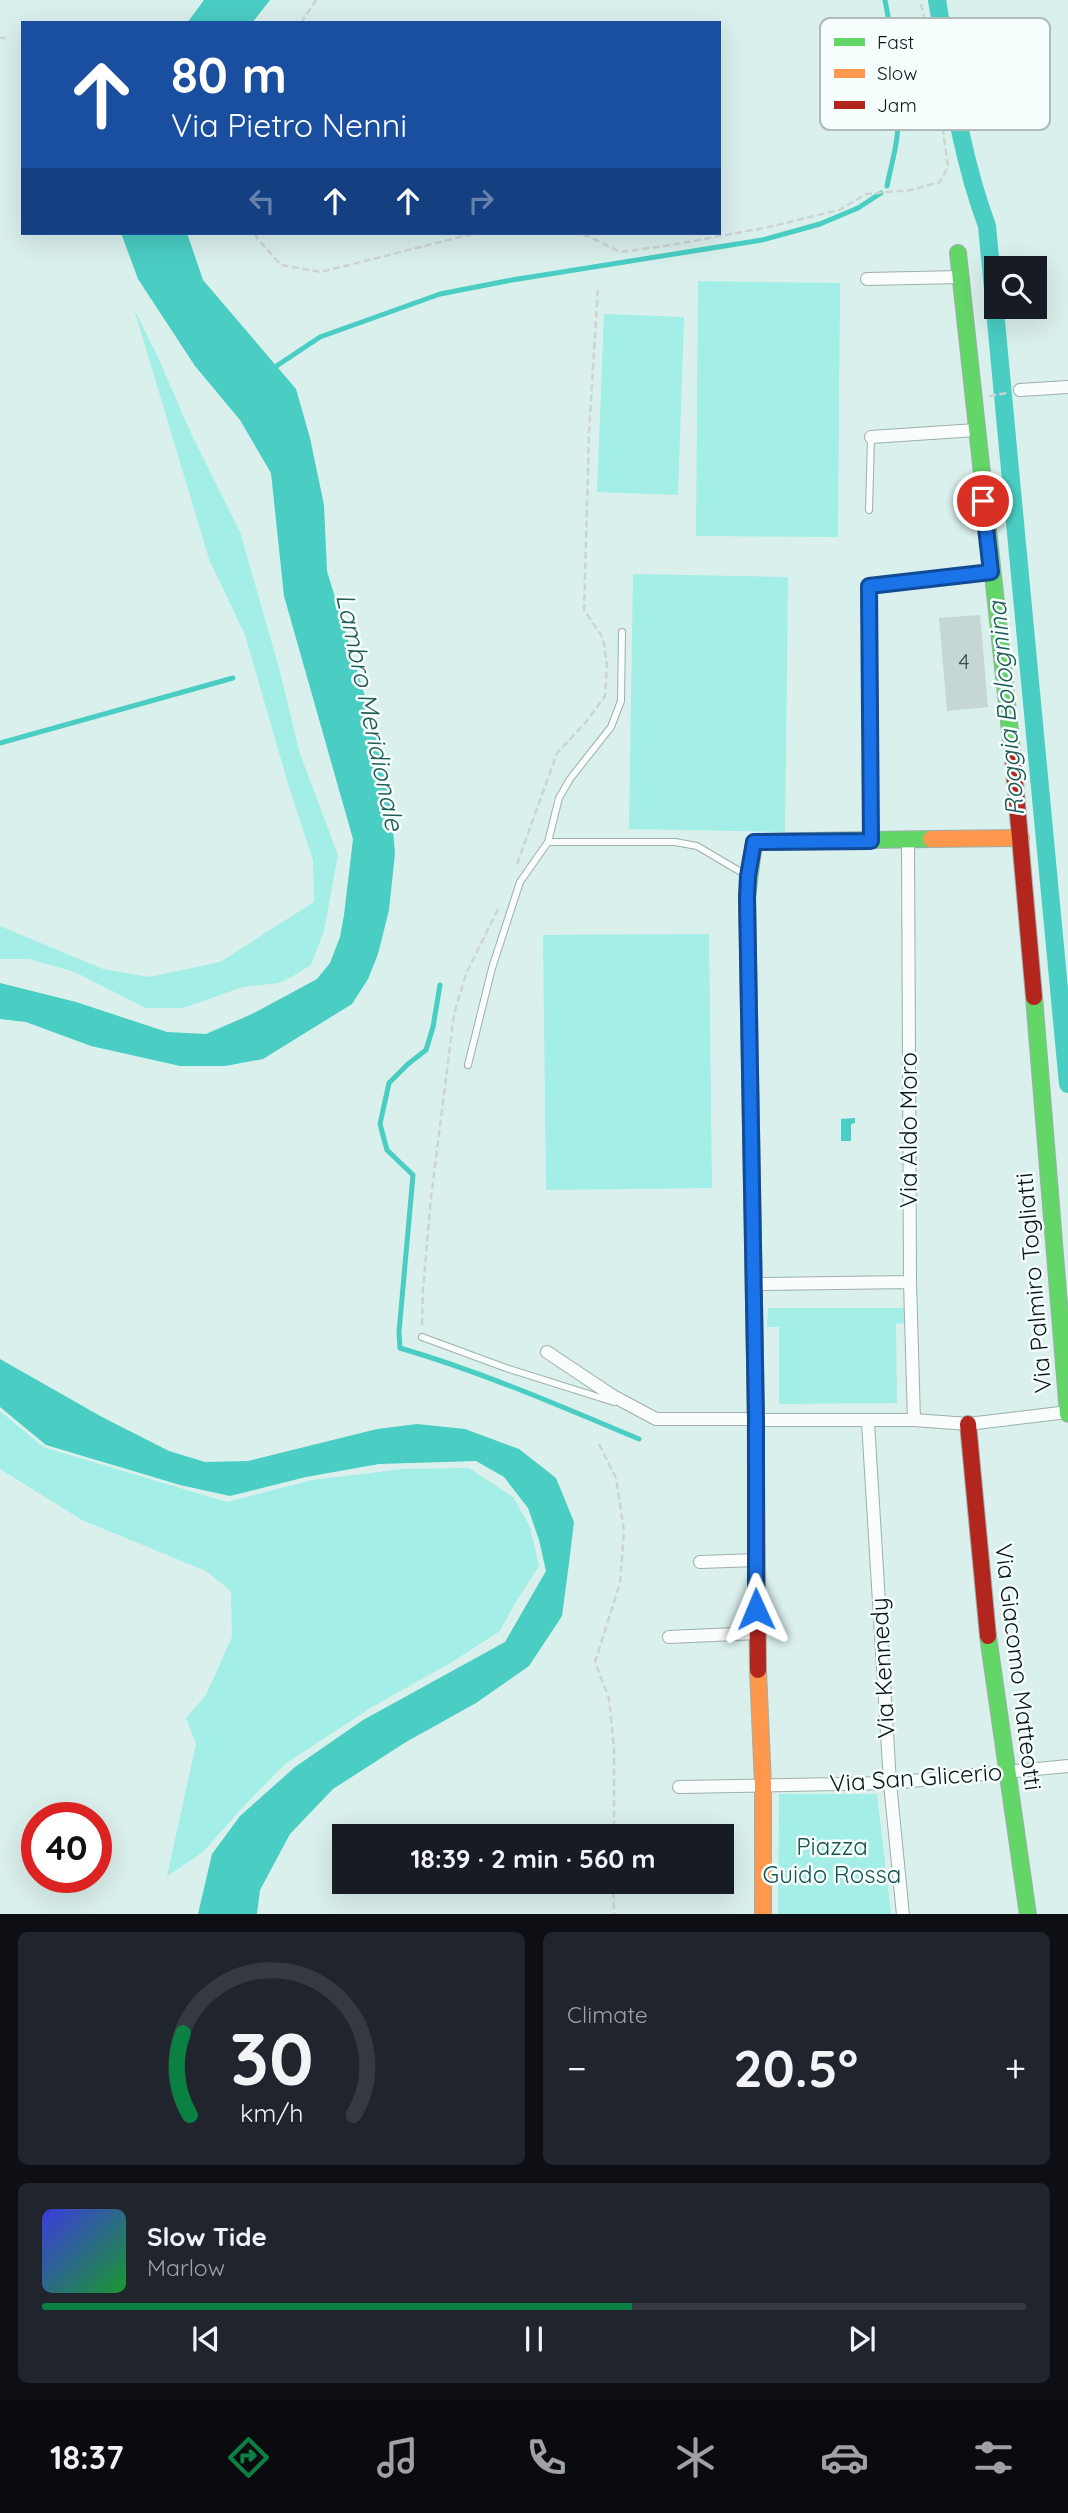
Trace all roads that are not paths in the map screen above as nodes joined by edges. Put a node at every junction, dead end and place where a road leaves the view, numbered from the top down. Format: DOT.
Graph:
graph roads {
  1 [pos="958,253"];
  2 [pos="960,277"];
  3 [pos="867,279"];
  4 [pos="1068,387"];
  5 [pos="1015,391"];
  6 [pos="975,430"];
  7 [pos="871,437"];
  8 [pos="869,510"];
  9 [pos="991,572"];
  10 [pos="622,632"];
  11 [pos="1021,838"];
  12 [pos="908,840"];
  13 [pos="871,841"];
  14 [pos="548,842"];
  15 [pos="748,876"];
  16 [pos="468,1065"];
  17 [pos="910,1282"];
  18 [pos="753,1284"];
  19 [pos="422,1337"];
  20 [pos="547,1352"];
  21 [pos="633,1406"];
  22 [pos="1068,1413"];
  23 [pos="755,1419"];
  24 [pos="914,1420"];
  25 [pos="868,1422"];
  26 [pos="968,1424"];
  27 [pos="756,1560"];
  28 [pos="700,1562"];
  29 [pos="757,1633"];
  30 [pos="669,1637"];
  31 [pos="1068,1766"];
  32 [pos="1008,1773"];
  33 [pos="890,1783"];
  34 [pos="763,1786"];
  35 [pos="679,1787"];
  36 [pos="763,1914"];
  37 [pos="903,1914"];
  38 [pos="1028,1914"];
  1 -- 2 [label="street, Via Palmiro Togliatti"];
  2 -- 3 [label="street"];
  2 -- 6 [label="street, Via Palmiro Togliatti"];
  4 -- 5 [label="street"];
  6 -- 7 [label="street"];
  6 -- 9 [label="street, Via Palmiro Togliatti"];
  7 -- 8 [label="lane"];
  9 -- 11 [label="street, Via Palmiro Togliatti"];
  9 -- 13 [label="street"];
  10 -- 14 [label="lane"];
  11 -- 12 [label="street"];
  11 -- 22 [label="street, Via Palmiro Togliatti"];
  12 -- 13 [label="street"];
  12 -- 17 [label="street, Via Aldo Moro"];
  13 -- 15 [label="street"];
  14 -- 15 [label="lane"];
  14 -- 16 [label="lane"];
  15 -- 18 [label="street"];
  17 -- 18 [label="street"];
  17 -- 24 [label="street, Via Aldo Moro"];
  18 -- 23 [label="street"];
  19 -- 21 [label="lane"];
  20 -- 21 [label="street, Via Palmiro Togliatti"];
  21 -- 23 [label="street, Via Palmiro Togliatti"];
  22 -- 26 [label="street, Via Palmiro Togliatti"];
  23 -- 25 [label="street, Via Palmiro Togliatti"];
  23 -- 27 [label="street"];
  24 -- 25 [label="street, Via Palmiro Togliatti"];
  24 -- 26 [label="street, Via Palmiro Togliatti"];
  25 -- 33 [label="street, Via Kennedy"];
  26 -- 32 [label="street, Via Giacomo Matteotti"];
  27 -- 28 [label="street"];
  27 -- 29 [label="street"];
  29 -- 30 [label="street"];
  29 -- 34 [label="street"];
  31 -- 32 [label="street, Via San Glicerio"];
  32 -- 33 [label="street, Via San Glicerio"];
  32 -- 38 [label="street, Via Giacomo Matteotti"];
  33 -- 34 [label="street, Via San Glicerio"];
  33 -- 37 [label="street, Via Kennedy"];
  34 -- 35 [label="street, Via San Glicerio"];
  34 -- 36 [label="street"];
}
